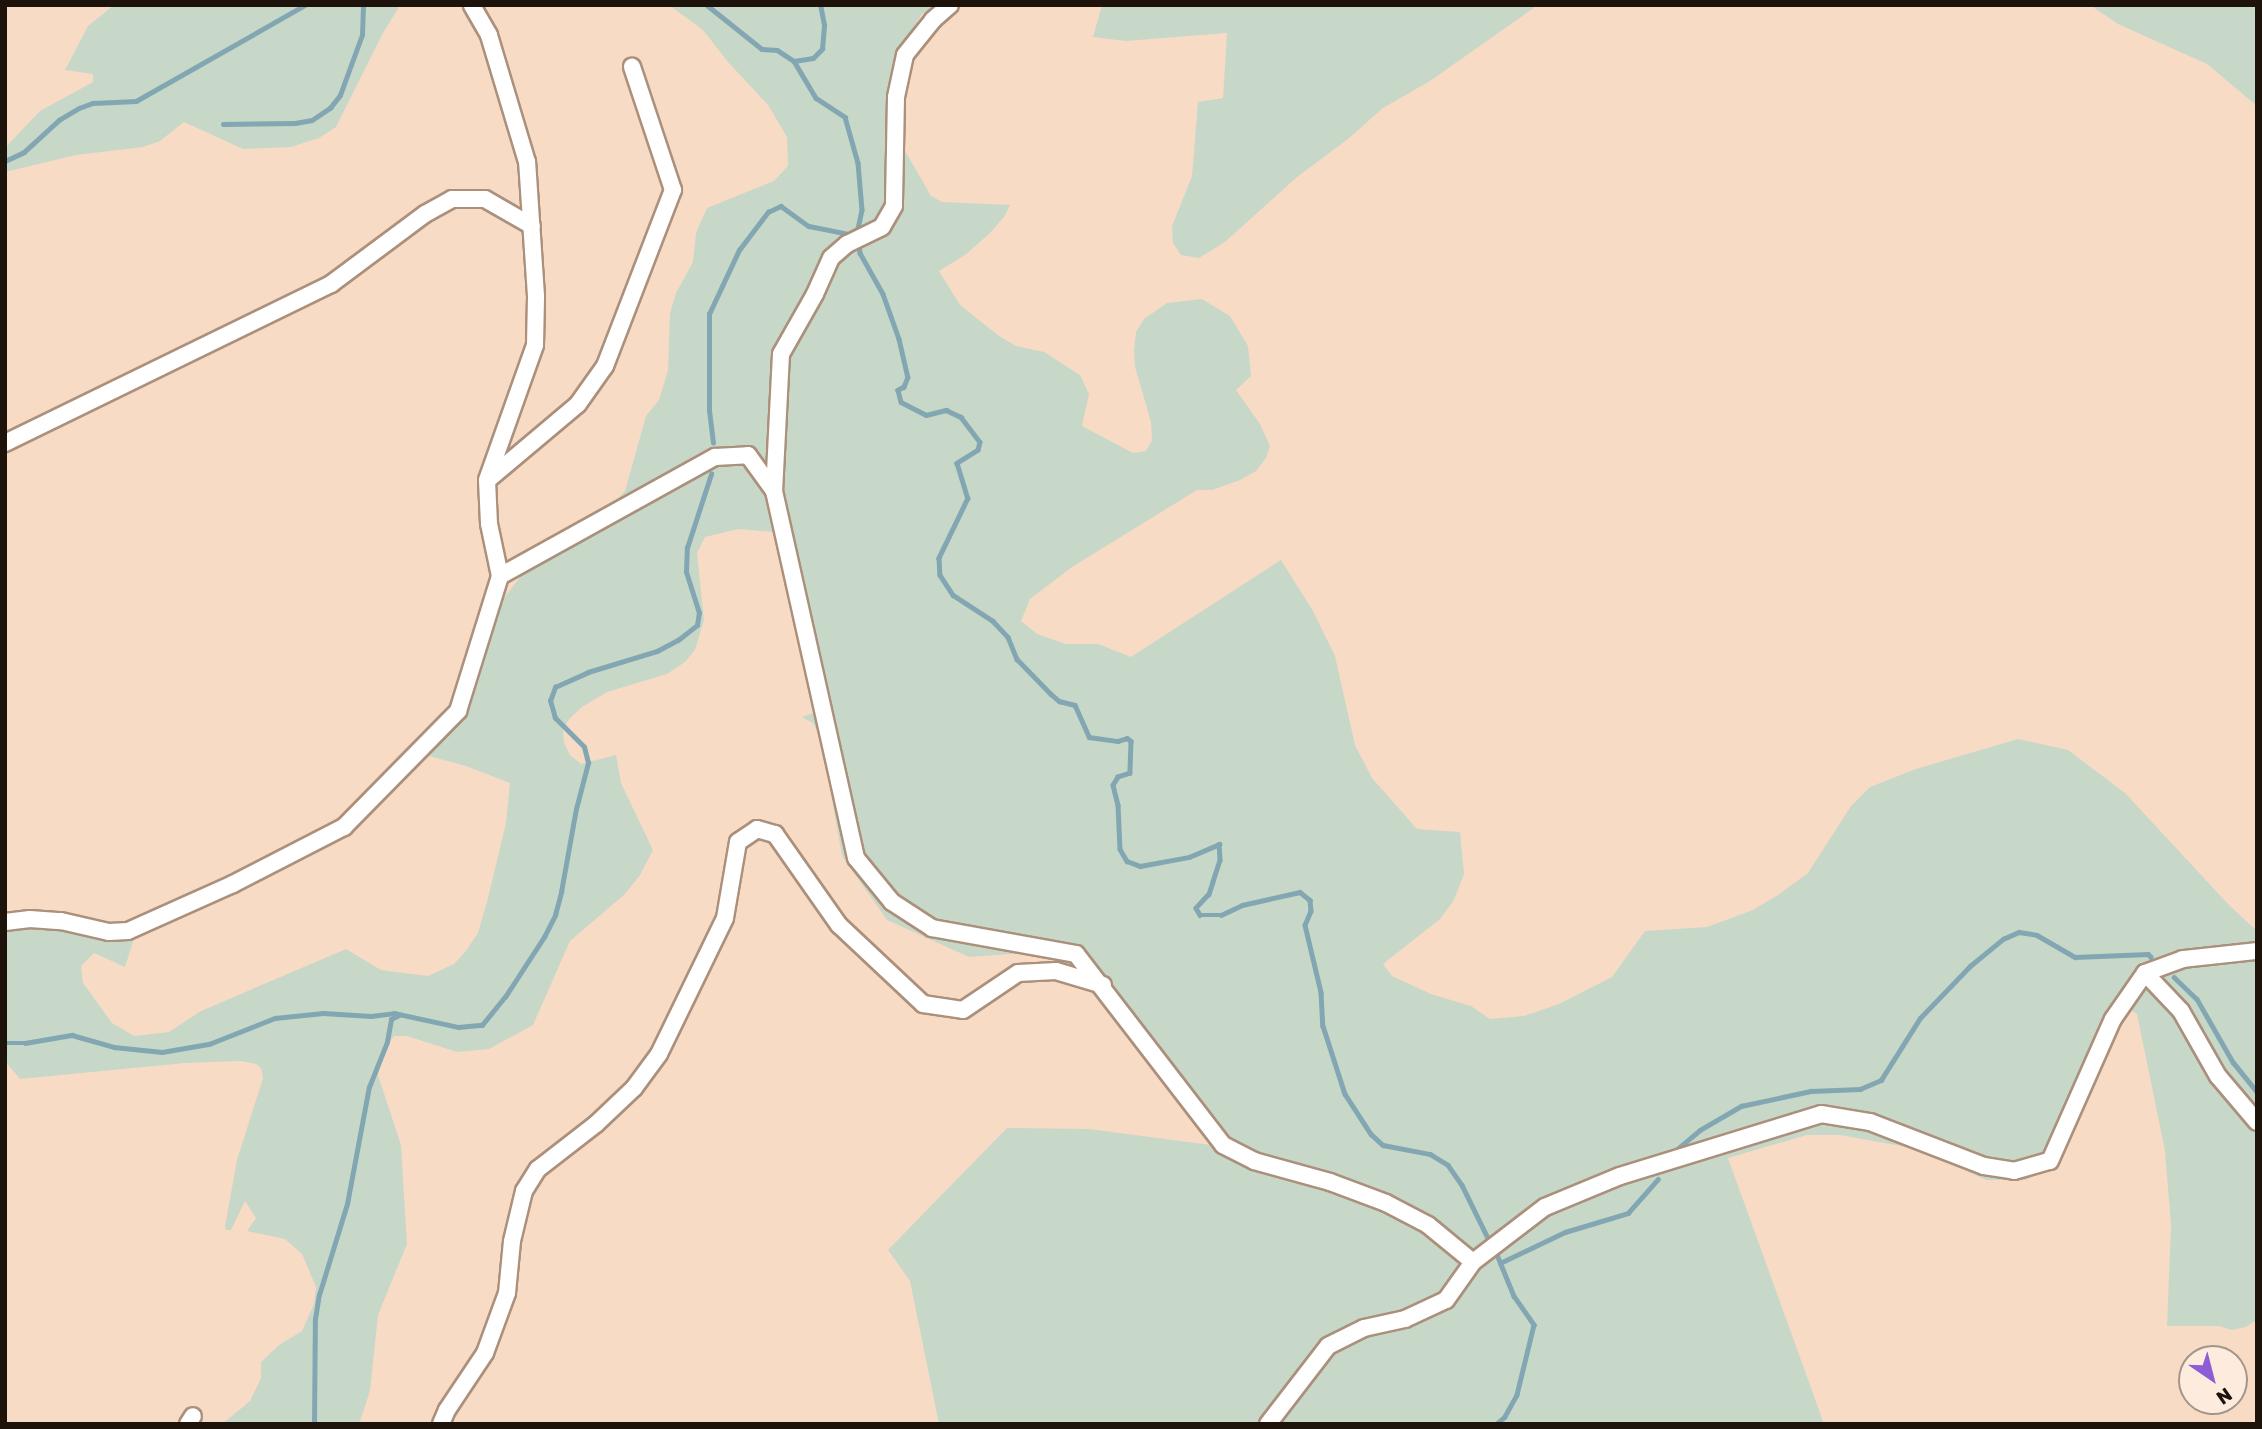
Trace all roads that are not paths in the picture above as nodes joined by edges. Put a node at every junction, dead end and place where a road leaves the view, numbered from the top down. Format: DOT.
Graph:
graph roads {
  1 [pos="472,5"];
  2 [pos="950,5"];
  3 [pos="632,67"];
  4 [pos="533,226"];
  5 [pos="5,443"];
  6 [pos="487,480"];
  7 [pos="774,491"];
  8 [pos="500,576"];
  9 [pos="5,922"];
  10 [pos="2257,951"];
  11 [pos="2145,973"];
  12 [pos="1103,985"];
  13 [pos="2257,1122"];
  14 [pos="1473,1262"];
  15 [pos="441,1424"];
  16 [pos="1268,1424"];
  1 -- 4 [label="street"];
  2 -- 7 [label="street"];
  3 -- 6 [label="street"];
  4 -- 5 [label="street"];
  4 -- 6 [label="street"];
  6 -- 8 [label="street"];
  7 -- 8 [label="street"];
  7 -- 12 [label="street"];
  8 -- 9 [label="street"];
  10 -- 11 [label="street"];
  11 -- 13 [label="street"];
  11 -- 14 [label="street"];
  12 -- 14 [label="street"];
  12 -- 15 [label="street"];
  14 -- 16 [label="street"];
}
